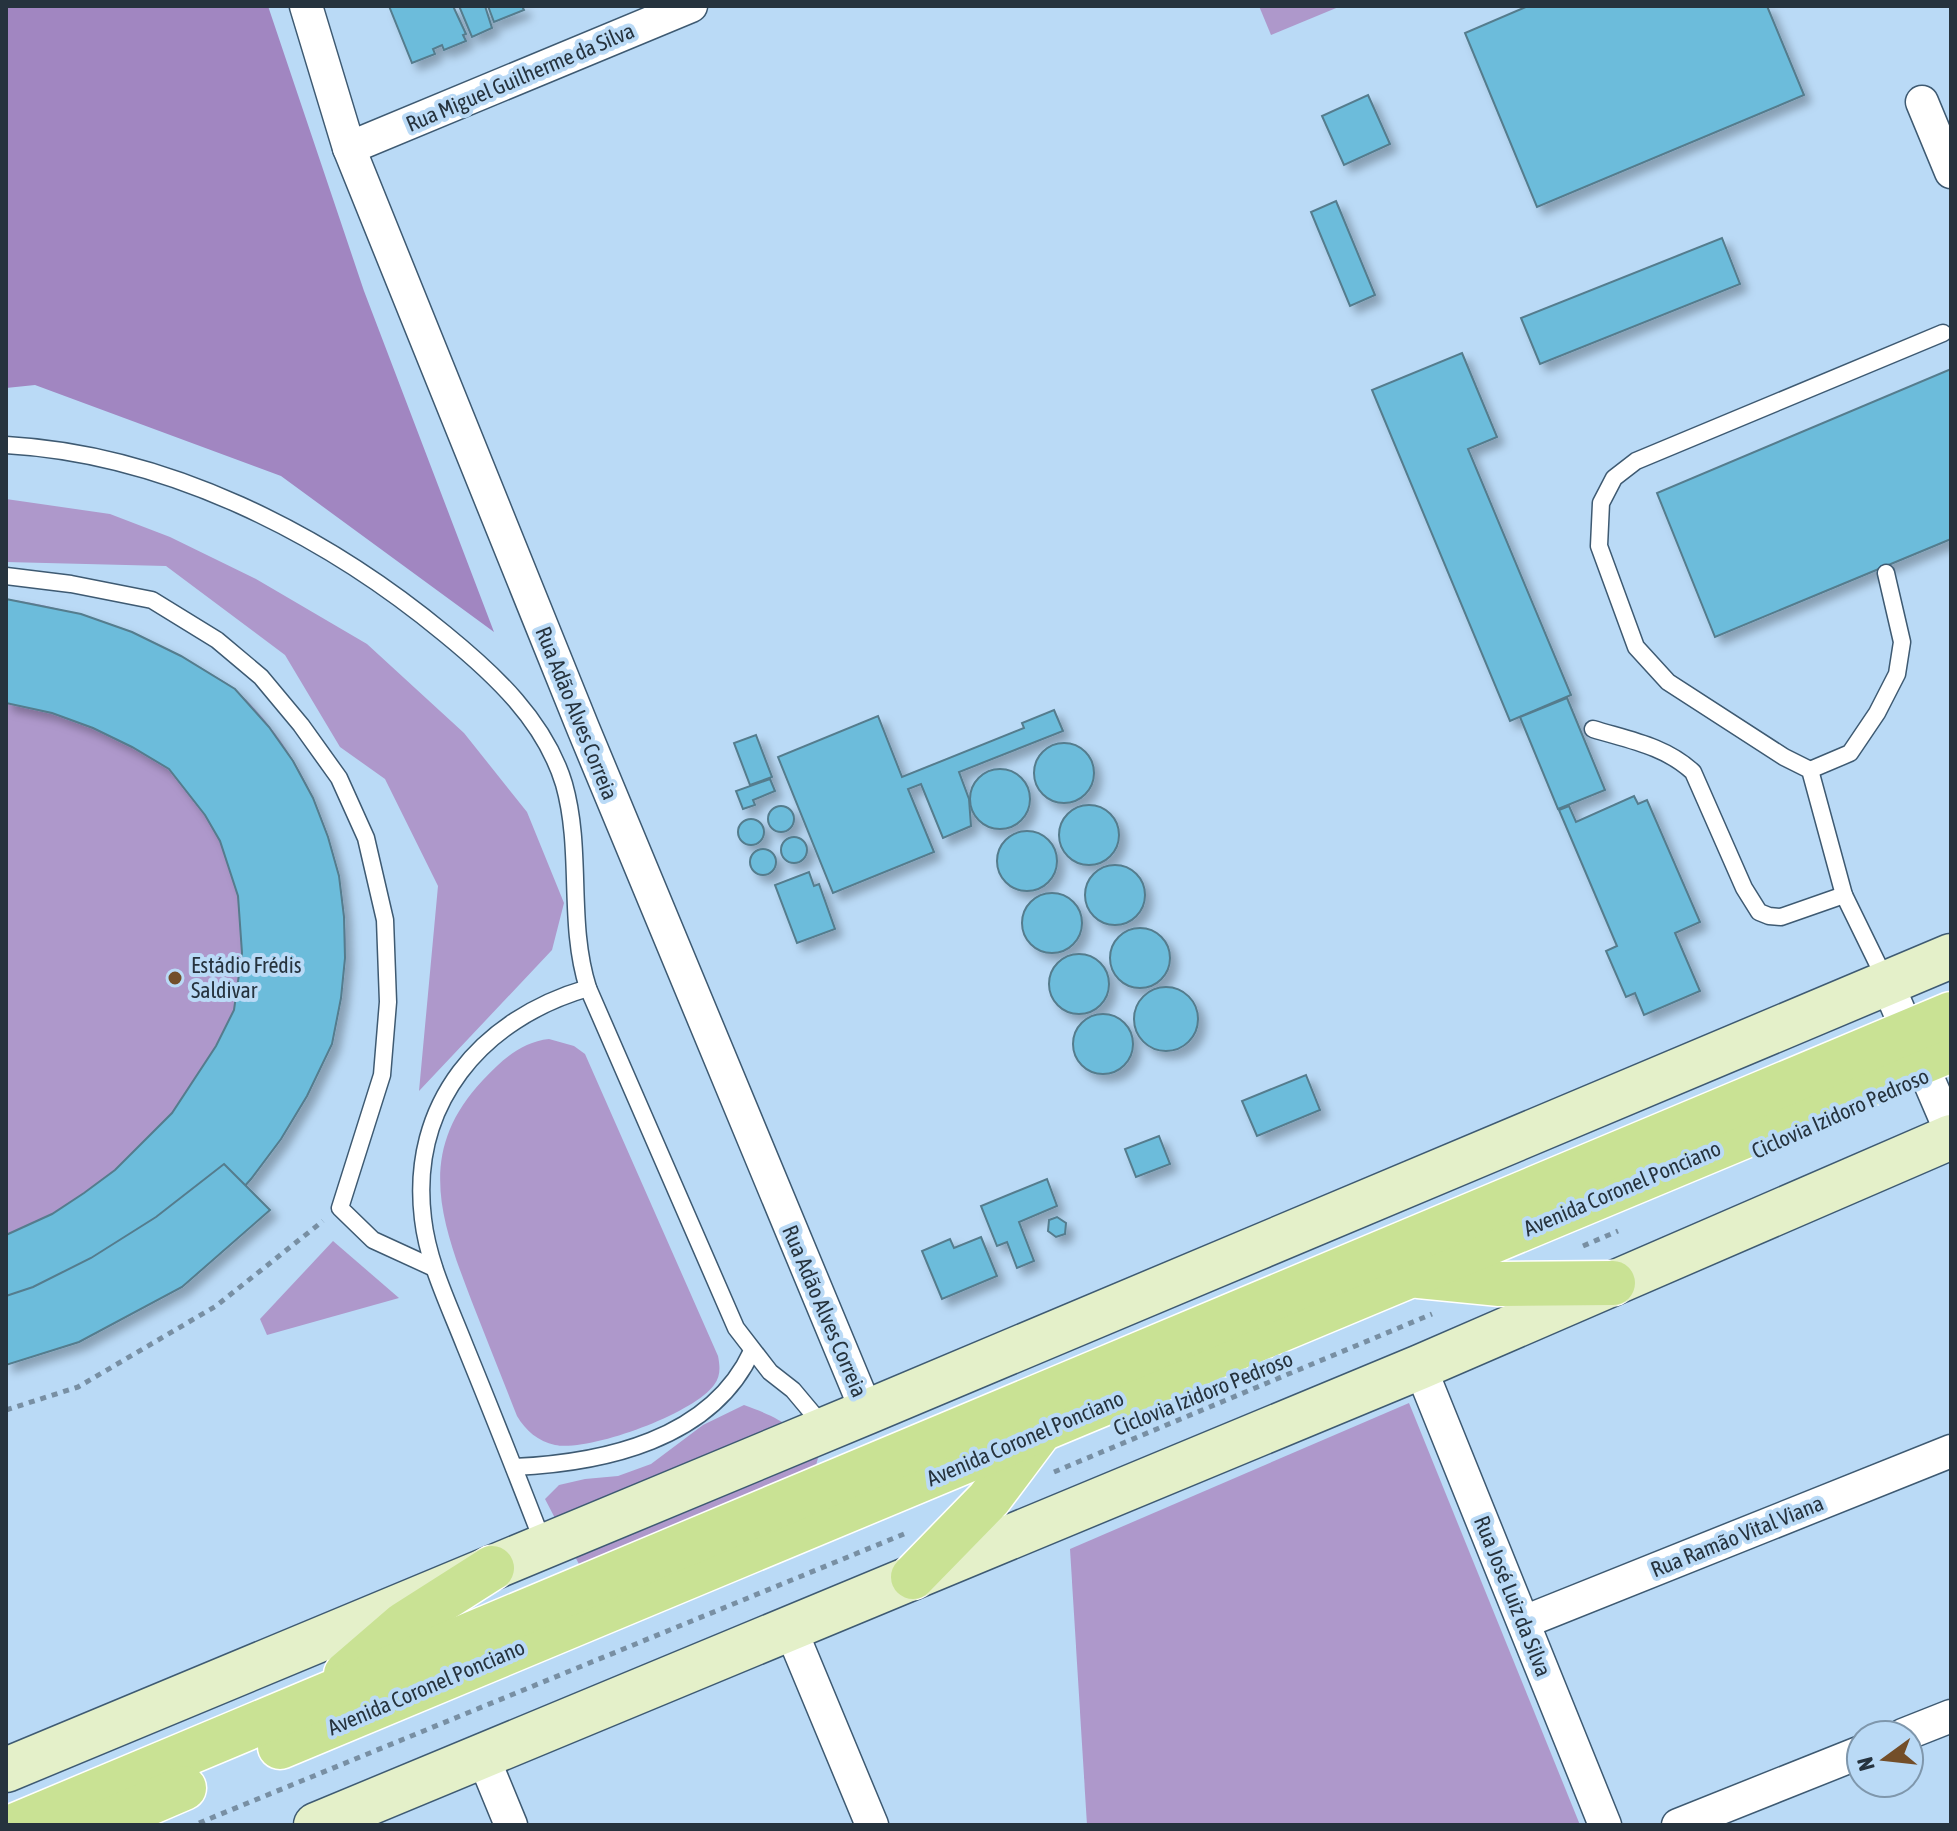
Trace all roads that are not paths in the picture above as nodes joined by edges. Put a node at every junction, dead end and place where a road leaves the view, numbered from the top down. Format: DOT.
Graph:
graph roads {
  1 [pos="306,6"];
  2 [pos="691,6"];
  3 [pos="1922,102"];
  4 [pos="349,148"];
  5 [pos="1951,172"];
  6 [pos="1943,333"];
  7 [pos="6,445"];
  8 [pos="1886,573"];
  9 [pos="6,576"];
  10 [pos="1593,729"];
  11 [pos="1810,770"];
  12 [pos="1844,895"];
  13 [pos="1951,956"];
  14 [pos="1887,983"];
  15 [pos="588,988"];
  16 [pos="1951,1014"];
  17 [pos="1927,1048"];
  18 [pos="1951,1135"];
  19 [pos="434,1268"];
  20 [pos="1413,1275"];
  21 [pos="1613,1283"];
  22 [pos="752,1351"];
  23 [pos="1420,1367"];
  24 [pos="867,1412"];
  25 [pos="826,1429"];
  26 [pos="1040,1431"];
  27 [pos="1951,1451"];
  28 [pos="514,1467"];
  29 [pos="545,1546"];
  30 [pos="492,1568"];
  31 [pos="913,1577"];
  32 [pos="1524,1622"];
  33 [pos="790,1628"];
  34 [pos="318,1698"];
  35 [pos="1951,1716"];
  36 [pos="1925,1726"];
  37 [pos="483,1757"];
  38 [pos="1845,1758"];
  39 [pos="6,1770"];
  40 [pos="155,1813"];
  41 [pos="16,1825"];
  42 [pos="98,1825"];
  43 [pos="316,1825"];
  44 [pos="511,1825"];
  45 [pos="872,1825"];
  46 [pos="1605,1825"];
  47 [pos="1678,1825"];
  1 -- 4 [label="street, Rua Adão Alves Correia"];
  2 -- 4 [label="street, Rua Miguel Guilherme da Silva"];
  3 -- 5 [label="street"];
  4 -- 24 [label="street, Rua Adão Alves Correia"];
  6 -- 11 [label="lane"];
  7 -- 15 [label="lane"];
  8 -- 11 [label="lane"];
  9 -- 19 [label="lane"];
  10 -- 12 [label="lane"];
  11 -- 12 [label="lane"];
  12 -- 14 [label="lane"];
  13 -- 14 [label="main road"];
  14 -- 17 [label="street"];
  14 -- 24 [label="main road"];
  15 -- 19 [label="lane"];
  15 -- 22 [label="lane"];
  16 -- 17 [label="main road"];
  17 -- 18 [label="street"];
  17 -- 20 [label="main road, Avenida Coronel Ponciano"];
  17 -- 34 [label="main road"];
  18 -- 21 [label="main road"];
  19 -- 28 [label="lane"];
  20 -- 21 [label="main road"];
  20 -- 26 [label="main road, Avenida Coronel Ponciano"];
  21 -- 23 [label="main road"];
  22 -- 25 [label="lane"];
  22 -- 28 [label="lane"];
  23 -- 31 [label="main road"];
  23 -- 32 [label="street, Rua José Luiz da Silva"];
  24 -- 25 [label="main road"];
  25 -- 29 [label="main road"];
  26 -- 31 [label="main road"];
  26 -- 40 [label="main road, Avenida Coronel Ponciano"];
  27 -- 32 [label="street, Rua Ramão Vital Viana"];
  28 -- 29 [label="lane"];
  29 -- 30 [label="main road"];
  30 -- 34 [label="main road"];
  30 -- 39 [label="main road"];
  31 -- 33 [label="main road"];
  32 -- 46 [label="street, Rua José Luiz da Silva"];
  33 -- 37 [label="main road"];
  33 -- 45 [label="street"];
  34 -- 41 [label="main road"];
  35 -- 36 [label="street"];
  37 -- 43 [label="main road"];
  37 -- 44 [label="street"];
  38 -- 47 [label="street"];
  40 -- 42 [label="main road, Avenida Coronel Ponciano"];
}
